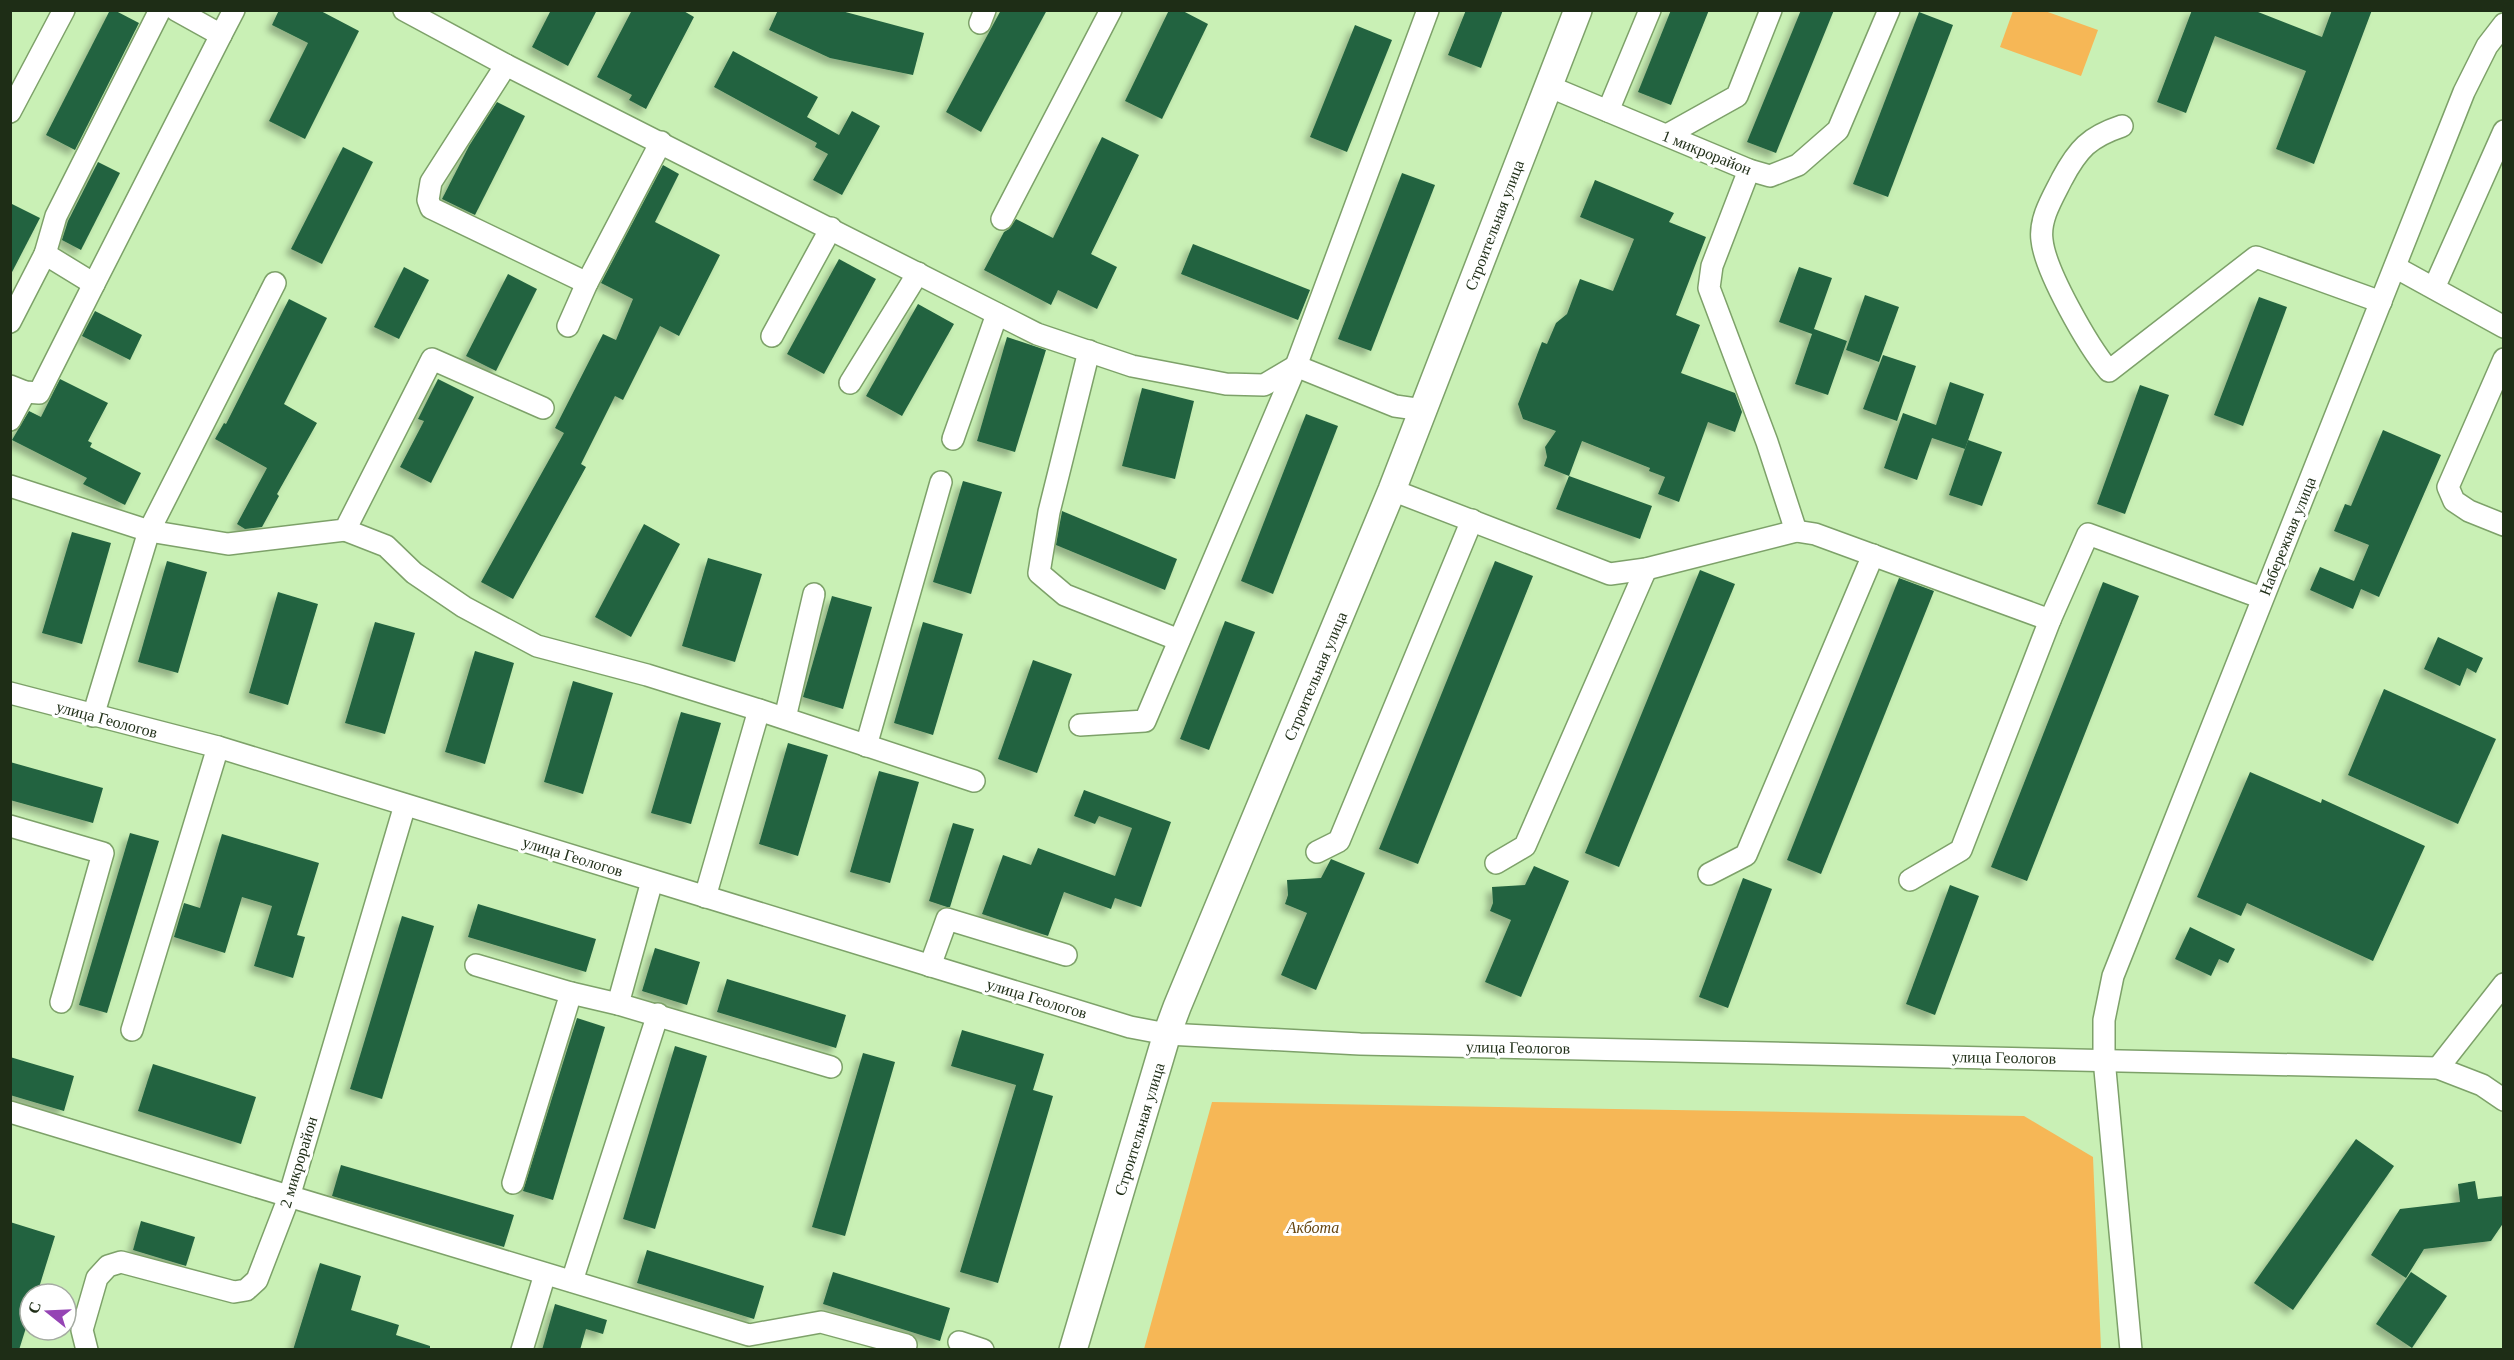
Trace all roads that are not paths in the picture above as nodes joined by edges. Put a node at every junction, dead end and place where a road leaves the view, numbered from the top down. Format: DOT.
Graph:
graph roads {
  1 [pos="64,10"];
  2 [pos="160,10"];
  3 [pos="176,10"];
  4 [pos="234,10"];
  5 [pos="1111,10"];
  6 [pos="1428,10"];
  7 [pos="1578,10"];
  8 [pos="1650,10"];
  9 [pos="1771,10"];
  10 [pos="1889,10"];
  11 [pos="404,11"];
  12 [pos="2504,24"];
  13 [pos="221,35"];
  14 [pos="506,65"];
  15 [pos="1548,86"];
  16 [pos="1608,111"];
  17 [pos="10,112"];
  18 [pos="2122,126"];
  19 [pos="2504,131"];
  20 [pos="1667,135"];
  21 [pos="661,142"];
  22 [pos="1749,170"];
  23 [pos="1002,219"];
  24 [pos="831,228"];
  25 [pos="45,254"];
  26 [pos="2395,267"];
  27 [pos="918,273"];
  28 [pos="275,283"];
  29 [pos="94,284"];
  30 [pos="586,284"];
  31 [pos="2434,288"];
  32 [pos="2381,302"];
  33 [pos="997,314"];
  34 [pos="10,322"];
  35 [pos="568,326"];
  36 [pos="2504,327"];
  37 [pos="771,336"];
  38 [pos="1089,351"];
  39 [pos="2504,359"];
  40 [pos="1296,366"];
  41 [pos="850,383"];
  42 [pos="18,389"];
  43 [pos="543,408"];
  44 [pos="1423,410"];
  45 [pos="10,420"];
  46 [pos="952,439"];
  47 [pos="941,482"];
  48 [pos="10,486"];
  49 [pos="1392,490"];
  50 [pos="1472,520"];
  51 [pos="2504,525"];
  52 [pos="345,530"];
  53 [pos="149,531"];
  54 [pos="1796,531"];
  55 [pos="1873,555"];
  56 [pos="1646,569"];
  57 [pos="814,594"];
  58 [pos="2262,598"];
  59 [pos="2050,620"];
  60 [pos="1179,640"];
  61 [pos="10,693"];
  62 [pos="759,710"];
  63 [pos="93,716"];
  64 [pos="785,718"];
  65 [pos="1080,725"];
  66 [pos="867,746"];
  67 [pos="218,747"];
  68 [pos="974,781"];
  69 [pos="405,805"];
  70 [pos="10,826"];
  71 [pos="1317,852"];
  72 [pos="1496,863"];
  73 [pos="1709,874"];
  74 [pos="652,880"];
  75 [pos="1910,880"];
  76 [pos="705,897"];
  77 [pos="1066,955"];
  78 [pos="476,965"];
  79 [pos="930,966"];
  80 [pos="2504,984"];
  81 [pos="571,993"];
  82 [pos="61,1002"];
  83 [pos="618,1004"];
  84 [pos="658,1014"];
  85 [pos="132,1030"];
  86 [pos="1167,1034"];
  87 [pos="2104,1059"];
  88 [pos="831,1067"];
  89 [pos="2438,1068"];
  90 [pos="2504,1100"];
  91 [pos="10,1112"];
  92 [pos="513,1183"];
  93 [pos="289,1197"];
  94 [pos="545,1274"];
  95 [pos="572,1281"];
  96 [pos="959,1342"];
  97 [pos="87,1350"];
  98 [pos="522,1350"];
  99 [pos="905,1350"];
  100 [pos="983,1350"];
  101 [pos="1073,1350"];
  102 [pos="2131,1350"];
  1 -- 17 [label="street"];
  2 -- 25 [label="street"];
  3 -- 13 [label="street"];
  4 -- 13 [label="street"];
  5 -- 23 [label="street"];
  6 -- 40 [label="street"];
  7 -- 15 [label="main road, Строительная улица"];
  8 -- 16 [label="street"];
  9 -- 20 [label="street"];
  10 -- 22 [label="street, 1 микрорайон"];
  11 -- 14 [label="street"];
  12 -- 26 [label="street, Набережная улица"];
  13 -- 29 [label="street"];
  14 -- 21 [label="street"];
  14 -- 30 [label="street"];
  15 -- 16 [label="street, 1 микрорайон"];
  15 -- 44 [label="main road, Строительная улица"];
  16 -- 20 [label="street, 1 микрорайон"];
  18 -- 32 [label="street"];
  19 -- 31 [label="street"];
  20 -- 22 [label="street, 1 микрорайон"];
  21 -- 24 [label="street"];
  21 -- 30 [label="street"];
  22 -- 54 [label="street"];
  24 -- 27 [label="street"];
  24 -- 37 [label="street"];
  25 -- 29 [label="street"];
  25 -- 34 [label="street"];
  26 -- 31 [label="street"];
  26 -- 32 [label="street, Набережная улица"];
  27 -- 33 [label="street"];
  27 -- 41 [label="street"];
  28 -- 53 [label="street"];
  29 -- 42 [label="street"];
  30 -- 35 [label="street"];
  31 -- 36 [label="street"];
  32 -- 58 [label="street, Набережная улица"];
  33 -- 38 [label="street"];
  33 -- 46 [label="street"];
  38 -- 40 [label="street"];
  38 -- 60 [label="street"];
  39 -- 51 [label="street"];
  40 -- 44 [label="street"];
  40 -- 60 [label="street"];
  42 -- 45 [label="street"];
  43 -- 52 [label="street"];
  44 -- 49 [label="main road, Строительная улица"];
  47 -- 66 [label="street"];
  48 -- 53 [label="street"];
  49 -- 50 [label="street"];
  49 -- 86 [label="main road, Строительная улица"];
  50 -- 56 [label="street"];
  50 -- 71 [label="street"];
  52 -- 53 [label="street"];
  52 -- 62 [label="street"];
  53 -- 63 [label="street"];
  54 -- 55 [label="street"];
  54 -- 56 [label="street"];
  55 -- 59 [label="street"];
  55 -- 73 [label="street"];
  56 -- 72 [label="street"];
  57 -- 64 [label="street"];
  58 -- 59 [label="street"];
  58 -- 87 [label="street, Набережная улица"];
  59 -- 75 [label="street"];
  60 -- 65 [label="street"];
  61 -- 63 [label="street, улица Геологов"];
  62 -- 64 [label="street"];
  62 -- 76 [label="street"];
  63 -- 67 [label="street, улица Геологов"];
  64 -- 66 [label="street"];
  66 -- 68 [label="street"];
  67 -- 69 [label="street, улица Геологов"];
  67 -- 85 [label="street"];
  69 -- 74 [label="street, улица Геологов"];
  69 -- 93 [label="street, 2 микрорайон"];
  70 -- 82 [label="street"];
  74 -- 76 [label="street, улица Геологов"];
  74 -- 83 [label="street"];
  76 -- 79 [label="street, улица Геологов"];
  77 -- 79 [label="street"];
  78 -- 81 [label="street"];
  79 -- 86 [label="street, улица Геологов"];
  80 -- 89 [label="street"];
  81 -- 83 [label="street"];
  81 -- 92 [label="street"];
  83 -- 84 [label="street"];
  84 -- 88 [label="street"];
  84 -- 95 [label="street"];
  86 -- 87 [label="street, улица Геологов"];
  86 -- 101 [label="main road, Строительная улица"];
  87 -- 89 [label="street, улица Геологов"];
  87 -- 102 [label="street, Набережная улица"];
  89 -- 90 [label="street, улица Геологов"];
  91 -- 93 [label="street"];
  93 -- 94 [label="street"];
  93 -- 97 [label="street, 2 микрорайон"];
  94 -- 95 [label="street"];
  94 -- 98 [label="street"];
  95 -- 99 [label="street"];
  96 -- 100 [label="street"];
}
